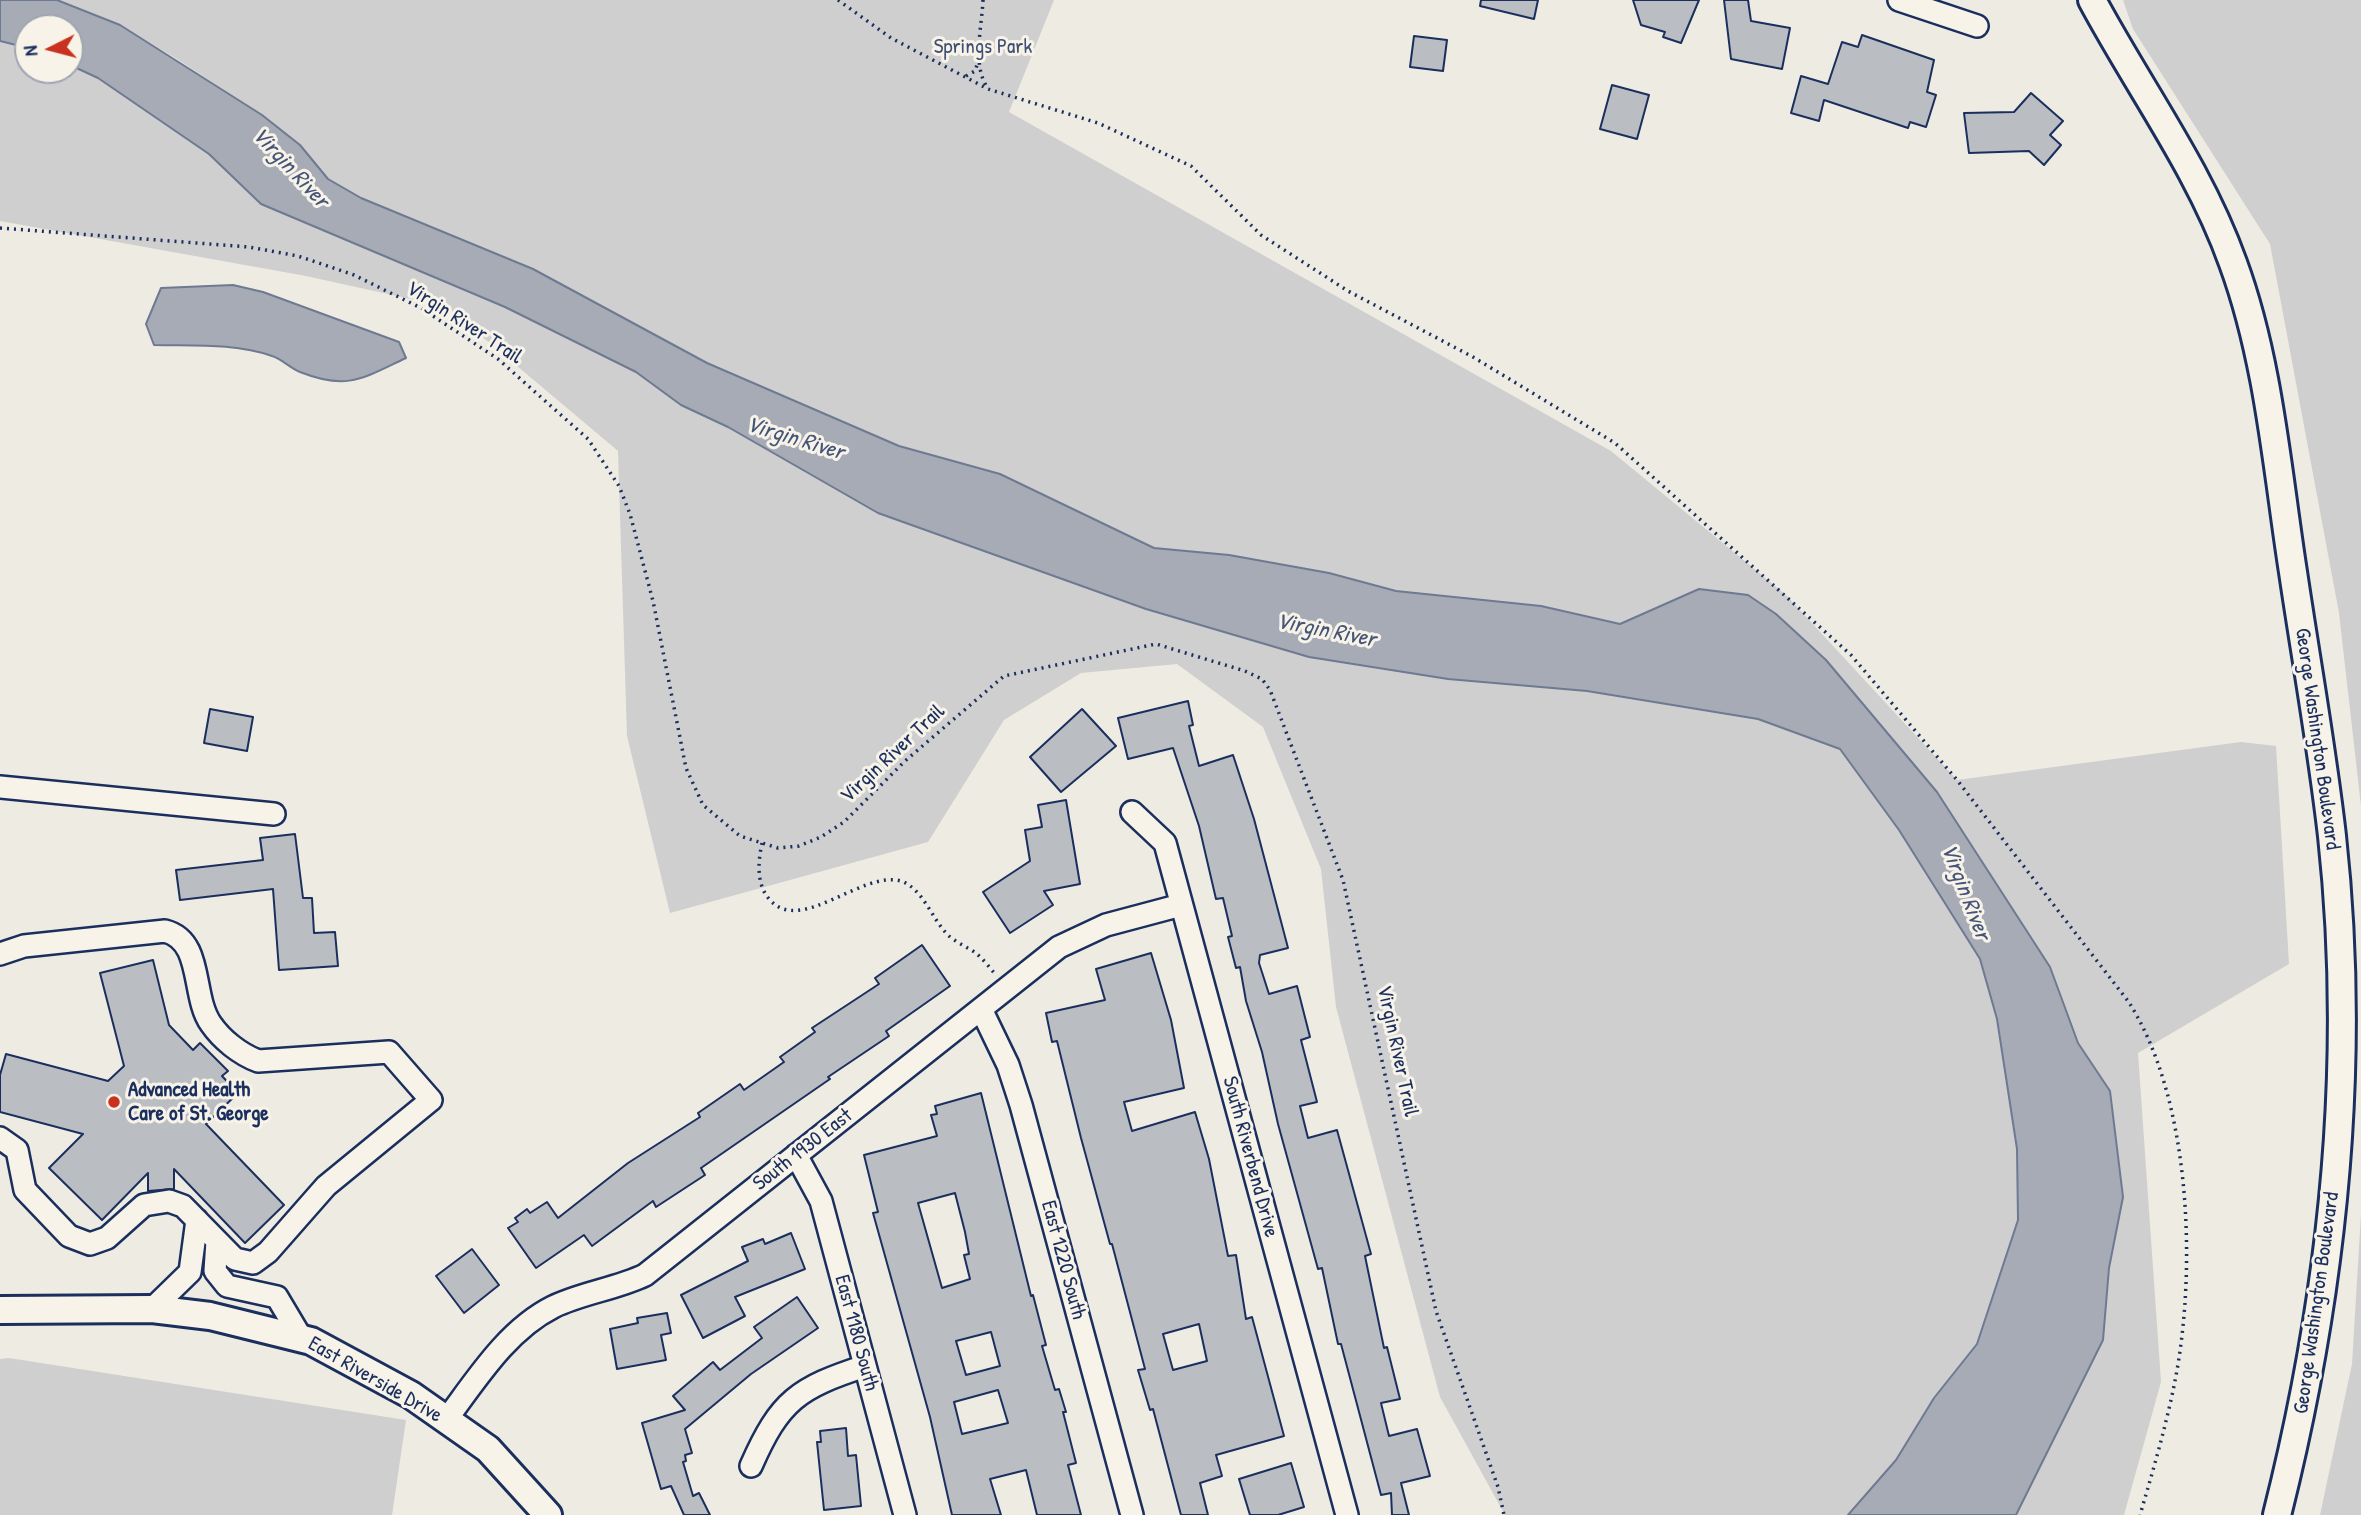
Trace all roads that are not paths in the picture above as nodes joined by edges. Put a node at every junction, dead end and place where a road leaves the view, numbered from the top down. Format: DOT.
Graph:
graph roads {
  1 [pos="1899,0"];
  2 [pos="2092,0"];
  3 [pos="1977,26"];
  4 [pos="0,787"];
  5 [pos="1132,812"];
  6 [pos="274,814"];
  7 [pos="1181,905"];
  8 [pos="0,954"];
  9 [pos="981,1009"];
  10 [pos="0,1139"];
  11 [pos="796,1155"];
  12 [pos="197,1220"];
  13 [pos="217,1241"];
  14 [pos="152,1309"];
  15 [pos="0,1310"];
  16 [pos="302,1339"];
  17 [pos="865,1366"];
  18 [pos="446,1420"];
  19 [pos="751,1466"];
  20 [pos="548,1515"];
  21 [pos="905,1515"];
  22 [pos="1132,1515"];
  23 [pos="1348,1515"];
  24 [pos="2277,1515"];
  1 -- 3 [label="street"];
  2 -- 24 [label="main road, George Washington Boulevard"];
  4 -- 6 [label="street"];
  5 -- 7 [label="street, South Riverbend Drive"];
  7 -- 9 [label="street, South 1930 East"];
  7 -- 23 [label="street, South Riverbend Drive"];
  8 -- 13 [label="street"];
  9 -- 11 [label="street, South 1930 East"];
  9 -- 22 [label="street, East 1220 South"];
  10 -- 12 [label="street"];
  11 -- 17 [label="street, East 1180 South"];
  11 -- 18 [label="street, South 1930 East"];
  12 -- 13 [label="street"];
  12 -- 14 [label="street"];
  13 -- 16 [label="street"];
  14 -- 15 [label="main road, East Riverside Drive"];
  14 -- 16 [label="main road, East Riverside Drive"];
  16 -- 18 [label="main road, East Riverside Drive"];
  17 -- 19 [label="street"];
  17 -- 21 [label="street, East 1180 South"];
  18 -- 20 [label="main road, East Riverside Drive"];
}
